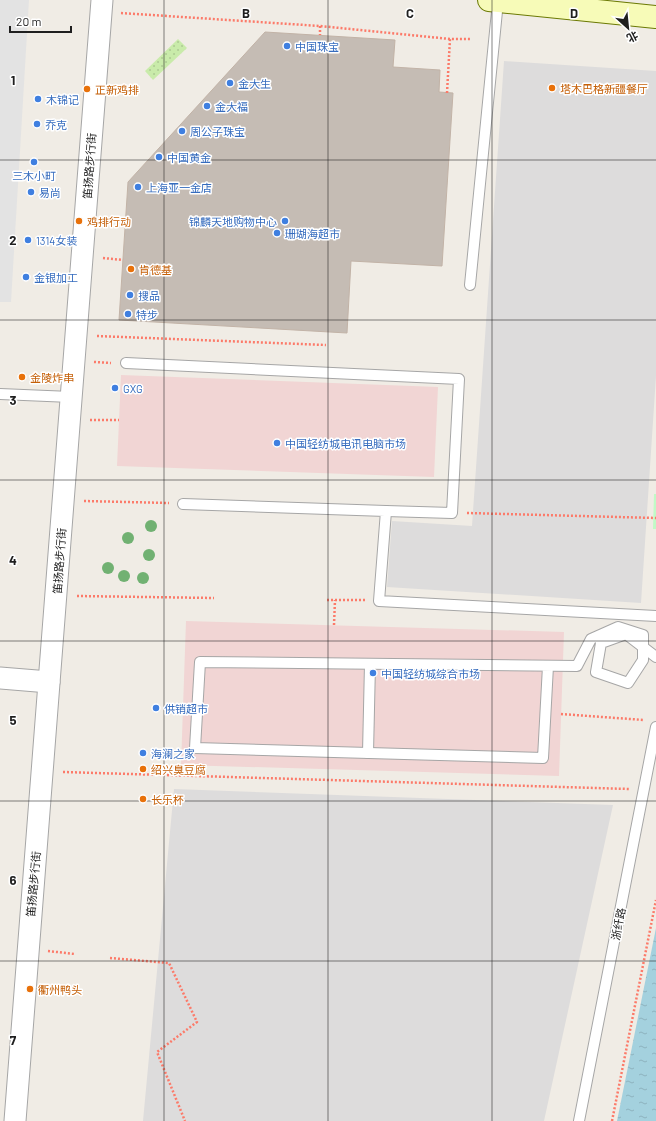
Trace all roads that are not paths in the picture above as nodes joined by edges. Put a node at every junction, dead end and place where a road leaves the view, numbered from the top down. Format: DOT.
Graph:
graph roads {
  1 [pos="493,0"];
  2 [pos="102,6"];
  3 [pos="656,18"];
  4 [pos="470,285"];
  5 [pos="126,363"];
  6 [pos="0,394"];
  7 [pos="71,397"];
  8 [pos="183,504"];
  9 [pos="386,511"];
  10 [pos="656,616"];
  11 [pos="656,657"];
  12 [pos="370,664"];
  13 [pos="548,666"];
  14 [pos="0,678"];
  15 [pos="49,682"];
  16 [pos="652,723"];
  17 [pos="368,753"];
  18 [pos="15,1121"];
  19 [pos="580,1121"];
  1 -- 3 [label="street"];
  1 -- 4 [label="lane"];
  2 -- 7 [label="street, 笛扬路步行街"];
  5 -- 9 [label="lane"];
  6 -- 7 [label="lane"];
  7 -- 15 [label="street, 笛扬路步行街"];
  8 -- 9 [label="lane"];
  9 -- 10 [label="lane"];
  11 -- 13 [label="lane"];
  12 -- 13 [label="lane"];
  12 -- 17 [label="lane"];
  12 -- 17 [label="lane"];
  13 -- 17 [label="lane"];
  14 -- 15 [label="street"];
  15 -- 18 [label="street, 笛扬路步行街"];
  16 -- 19 [label="lane, 浙纤路"];
}
